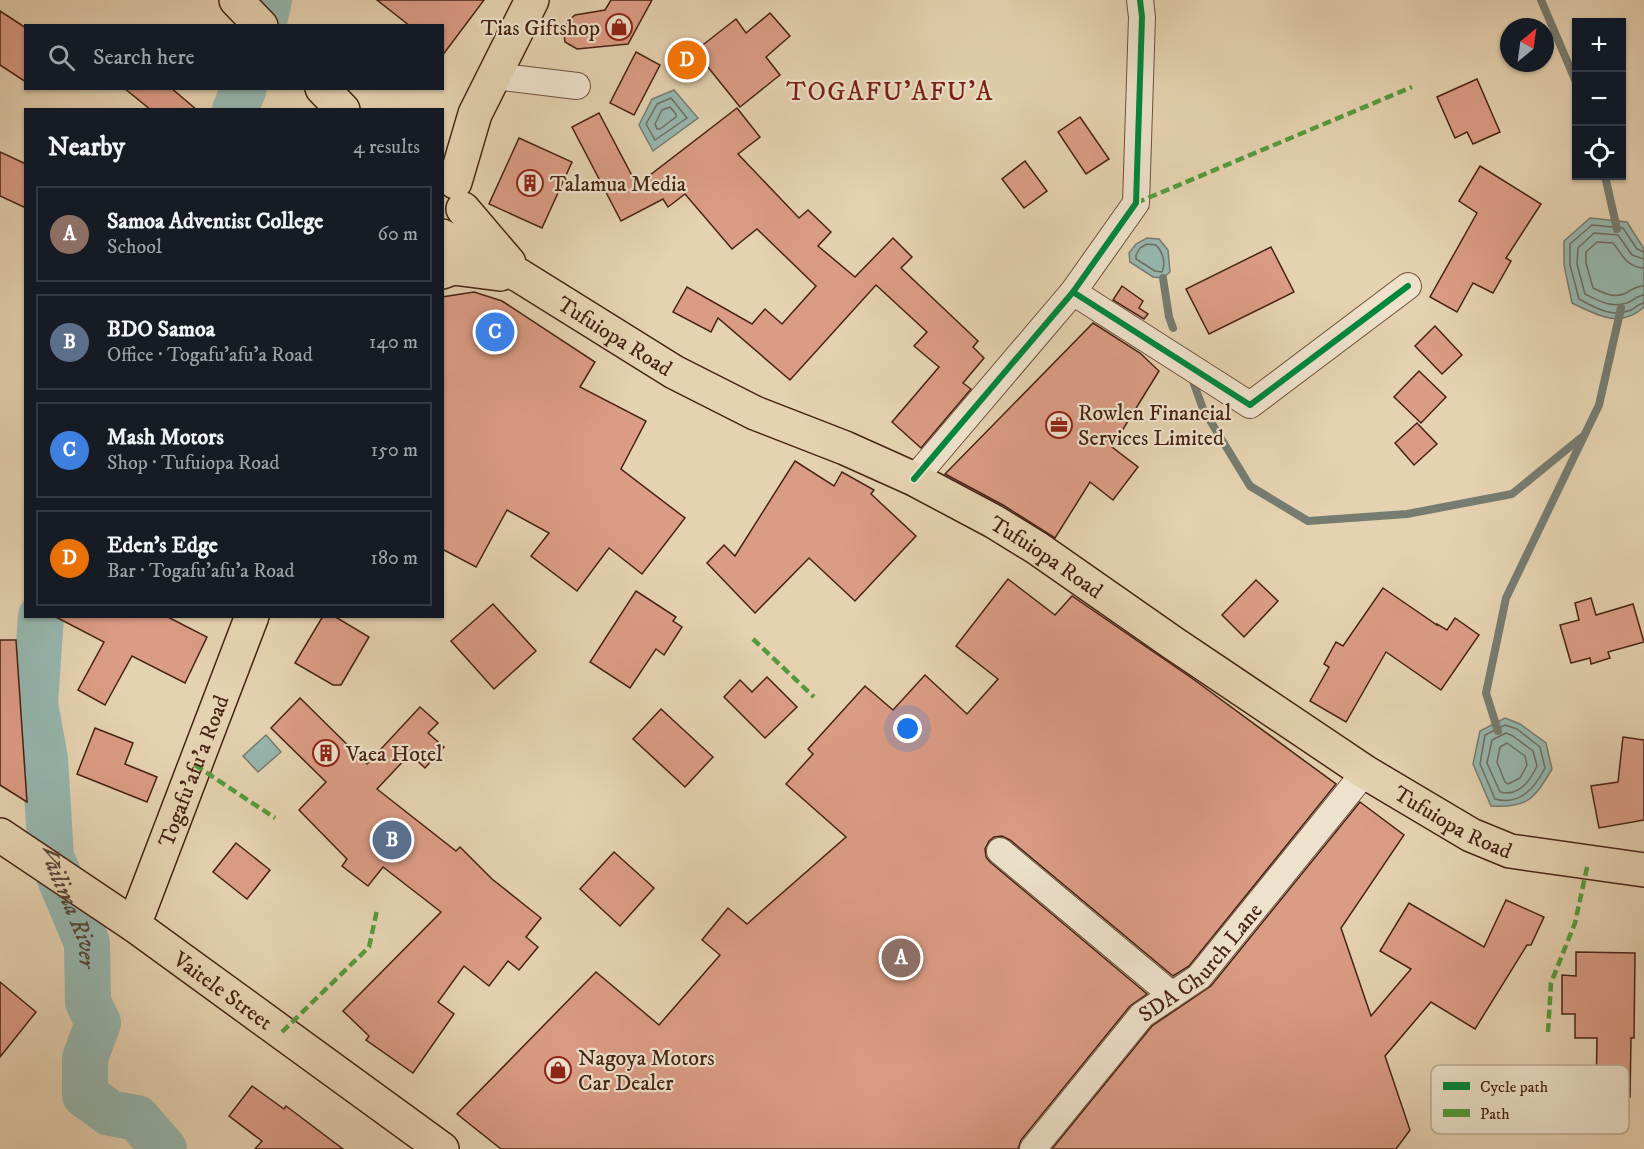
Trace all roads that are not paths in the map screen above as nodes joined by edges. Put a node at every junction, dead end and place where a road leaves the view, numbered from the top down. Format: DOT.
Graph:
graph roads {
  1 [pos="236,0"];
  2 [pos="532,0"];
  3 [pos="1140,0"];
  4 [pos="259,24"];
  5 [pos="494,76"];
  6 [pos="577,86"];
  7 [pos="324,90"];
  8 [pos="341,108"];
  9 [pos="475,114"];
  10 [pos="444,135"];
  11 [pos="448,198"];
  12 [pos="444,271"];
  13 [pos="520,276"];
  14 [pos="1408,286"];
  15 [pos="1073,292"];
  16 [pos="914,480"];
  17 [pos="251,618"];
  18 [pos="1365,771"];
  19 [pos="0,835"];
  20 [pos="1000,851"];
  21 [pos="1644,870"];
  22 [pos="127,920"];
  23 [pos="1172,995"];
  24 [pos="442,1149"];
  25 [pos="1033,1149"];
  1 -- 4 [label="main road"];
  2 -- 5 [label="main road"];
  3 -- 15 [label="street"];
  5 -- 6 [label="street"];
  5 -- 9 [label="main road"];
  7 -- 8 [label="main road"];
  9 -- 10 [label="main road"];
  9 -- 11 [label="main road"];
  11 -- 13 [label="main road, Tufuiopa Road"];
  12 -- 13 [label="main road"];
  13 -- 16 [label="main road, Tufuiopa Road"];
  14 -- 15 [label="street"];
  15 -- 16 [label="street"];
  16 -- 18 [label="main road, Tufuiopa Road"];
  17 -- 22 [label="main road, Togafu'afu'a Road"];
  18 -- 21 [label="main road, Tufuiopa Road"];
  18 -- 23 [label="street, SDA Church Lane"];
  19 -- 22 [label="main road, Vaitele Street"];
  20 -- 23 [label="street"];
  22 -- 24 [label="main road, Vaitele Street"];
  23 -- 25 [label="street, SDA Church Lane"];
}
